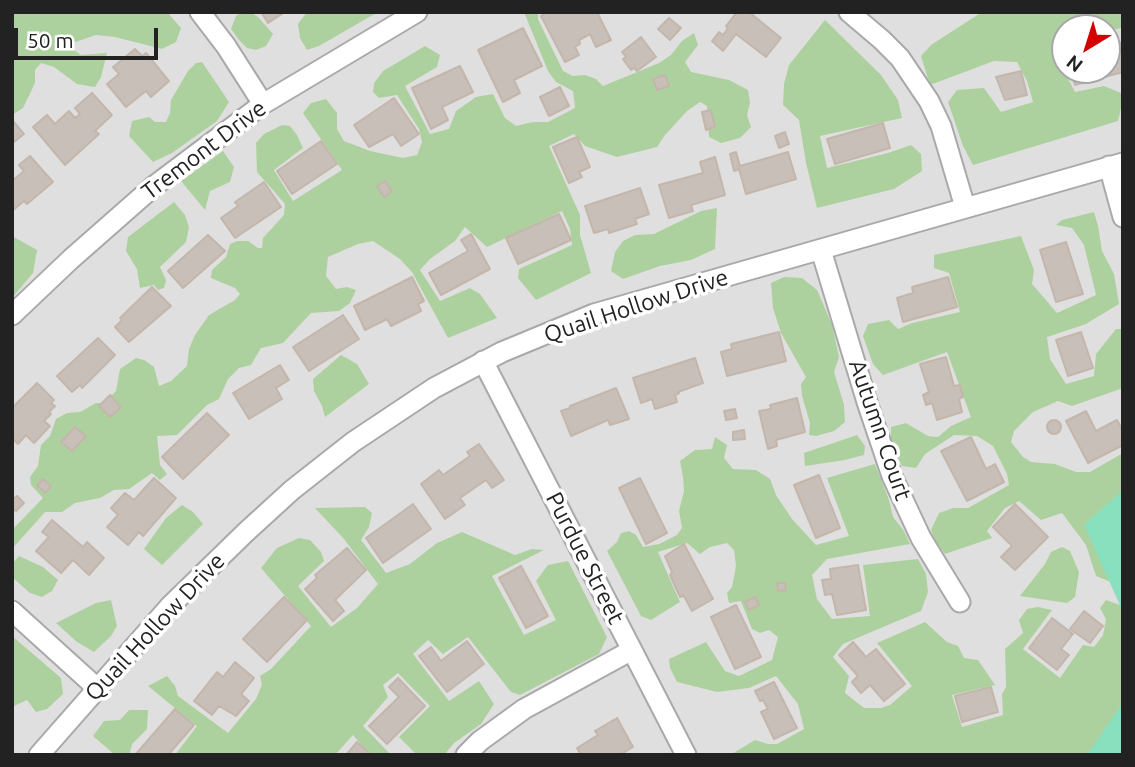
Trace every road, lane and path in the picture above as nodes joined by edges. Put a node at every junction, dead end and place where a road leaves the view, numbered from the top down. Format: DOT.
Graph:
graph roads {
  1 [pos="200,12"];
  2 [pos="417,12"];
  3 [pos="849,12"];
  4 [pos="263,104"];
  5 [pos="1116,164"];
  6 [pos="965,207"];
  7 [pos="1123,217"];
  8 [pos="821,250"];
  9 [pos="12,315"];
  10 [pos="483,361"];
  11 [pos="960,601"];
  12 [pos="12,611"];
  13 [pos="632,650"];
  14 [pos="97,688"];
  15 [pos="39,755"];
  16 [pos="466,755"];
  17 [pos="686,755"];
  1 -- 4 [label="street"];
  2 -- 4 [label="street, Tremont Drive"];
  3 -- 6 [label="street"];
  4 -- 9 [label="street, Tremont Drive"];
  5 -- 6 [label="street, Quail Hollow Drive"];
  5 -- 7 [label="street"];
  6 -- 8 [label="street, Quail Hollow Drive"];
  8 -- 10 [label="street, Quail Hollow Drive"];
  8 -- 11 [label="street, Autumn Court"];
  10 -- 13 [label="street, Purdue Street"];
  10 -- 14 [label="street, Quail Hollow Drive"];
  12 -- 14 [label="street"];
  13 -- 16 [label="street"];
  13 -- 17 [label="street, Purdue Street"];
  14 -- 15 [label="street, Quail Hollow Drive"];
}
